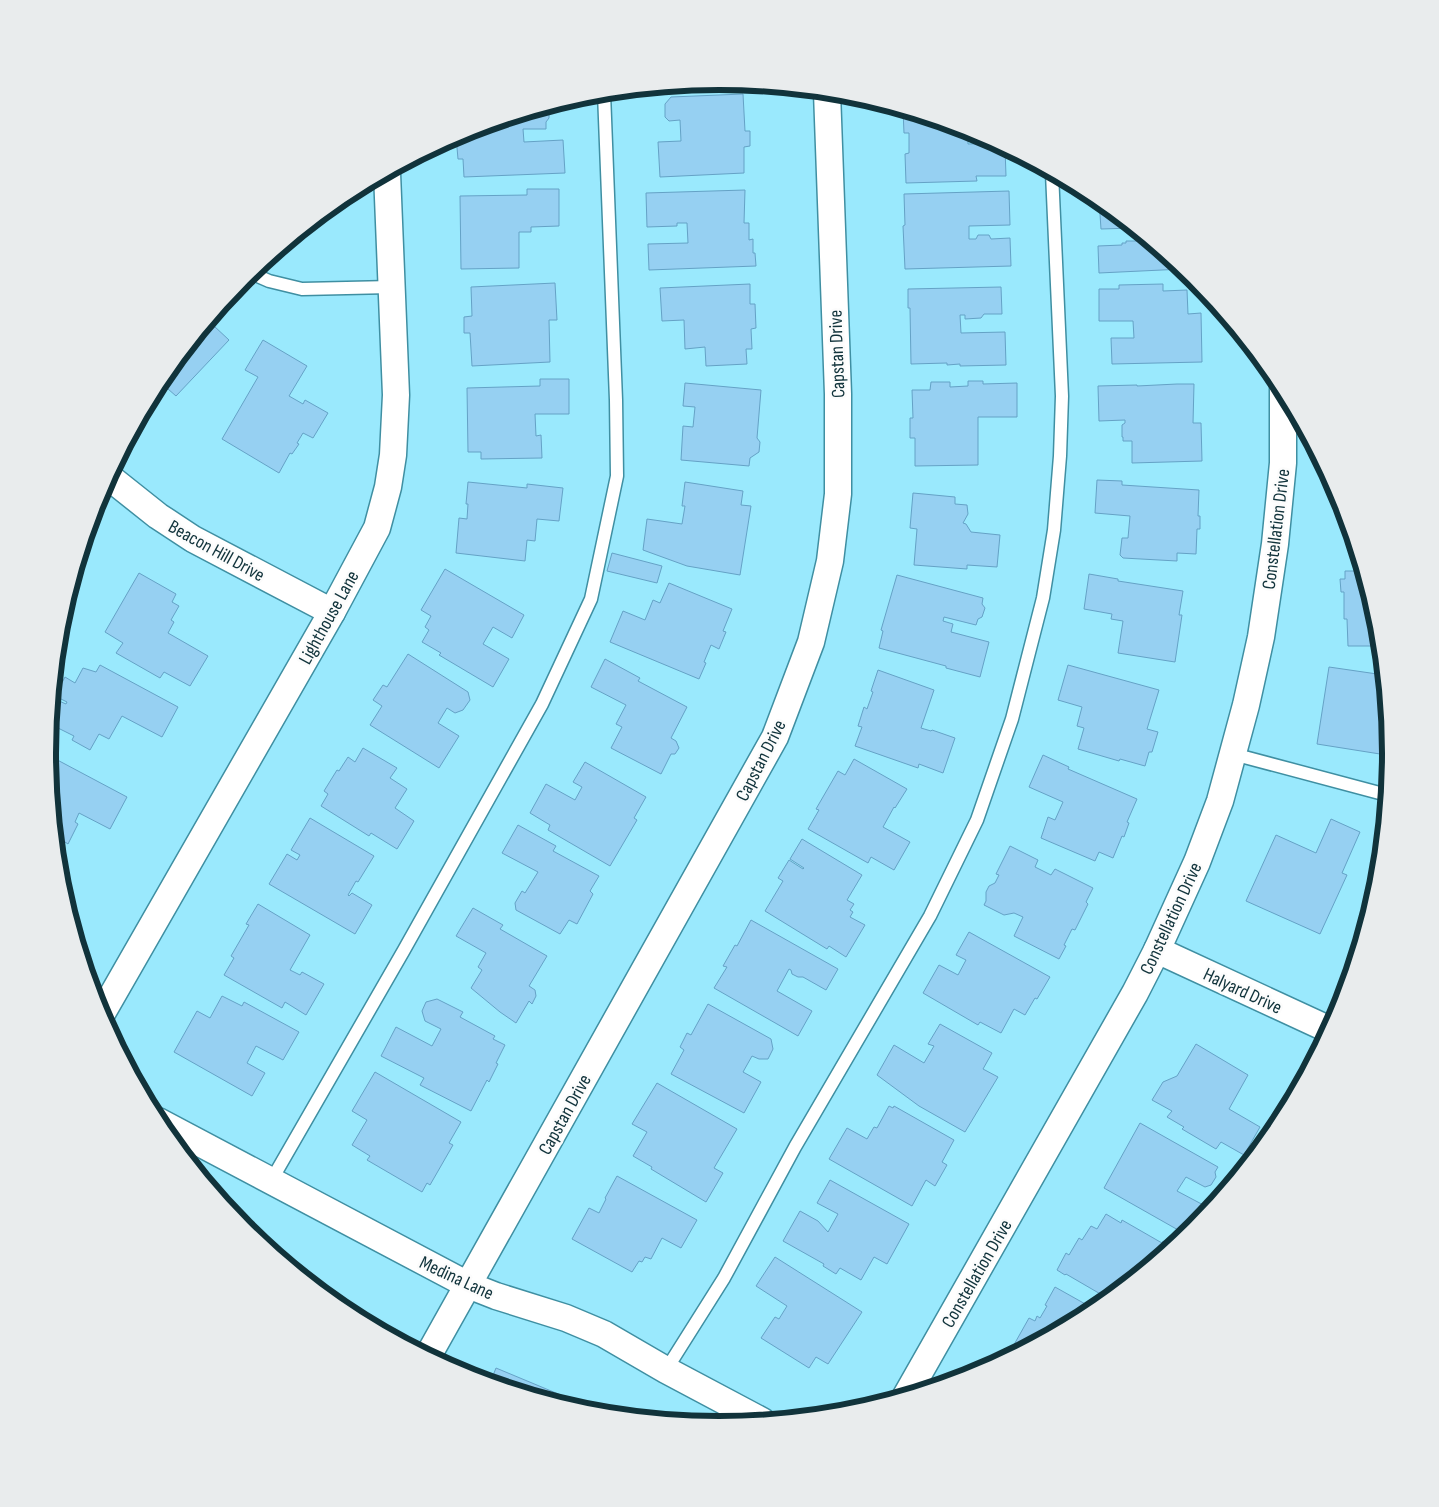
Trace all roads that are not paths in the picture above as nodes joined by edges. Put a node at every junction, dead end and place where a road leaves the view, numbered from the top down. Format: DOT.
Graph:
graph roads {
  1 [pos="827,99"];
  2 [pos="604,101"];
  3 [pos="387,179"];
  4 [pos="1052,180"];
  5 [pos="260,277"];
  6 [pos="391,287"];
  7 [pos="1283,404"];
  8 [pos="115,482"];
  9 [pos="332,612"];
  10 [pos="1233,754"];
  11 [pos="1381,793"];
  12 [pos="1157,950"];
  13 [pos="106,1006"];
  14 [pos="1323,1027"];
  15 [pos="173,1129"];
  16 [pos="270,1181"];
  17 [pos="468,1285"];
  18 [pos="431,1350"];
  19 [pos="666,1370"];
  20 [pos="910,1388"];
  21 [pos="752,1416"];
  1 -- 17 [label="street, Capstan Drive"];
  2 -- 16 [label="lane"];
  3 -- 6 [label="street, Lighthouse Lane"];
  4 -- 19 [label="lane"];
  5 -- 6 [label="lane"];
  6 -- 9 [label="street, Lighthouse Lane"];
  7 -- 10 [label="street, Constellation Drive"];
  8 -- 9 [label="street, Beacon Hill Drive"];
  9 -- 13 [label="street, Lighthouse Lane"];
  10 -- 11 [label="lane"];
  10 -- 12 [label="street, Constellation Drive"];
  12 -- 14 [label="street, Halyard Drive"];
  12 -- 20 [label="street, Constellation Drive"];
  15 -- 16 [label="street, Medina Lane"];
  16 -- 17 [label="street, Medina Lane"];
  17 -- 18 [label="street, Capstan Drive"];
  17 -- 19 [label="street, Medina Lane"];
  19 -- 21 [label="street, Medina Lane"];
}
